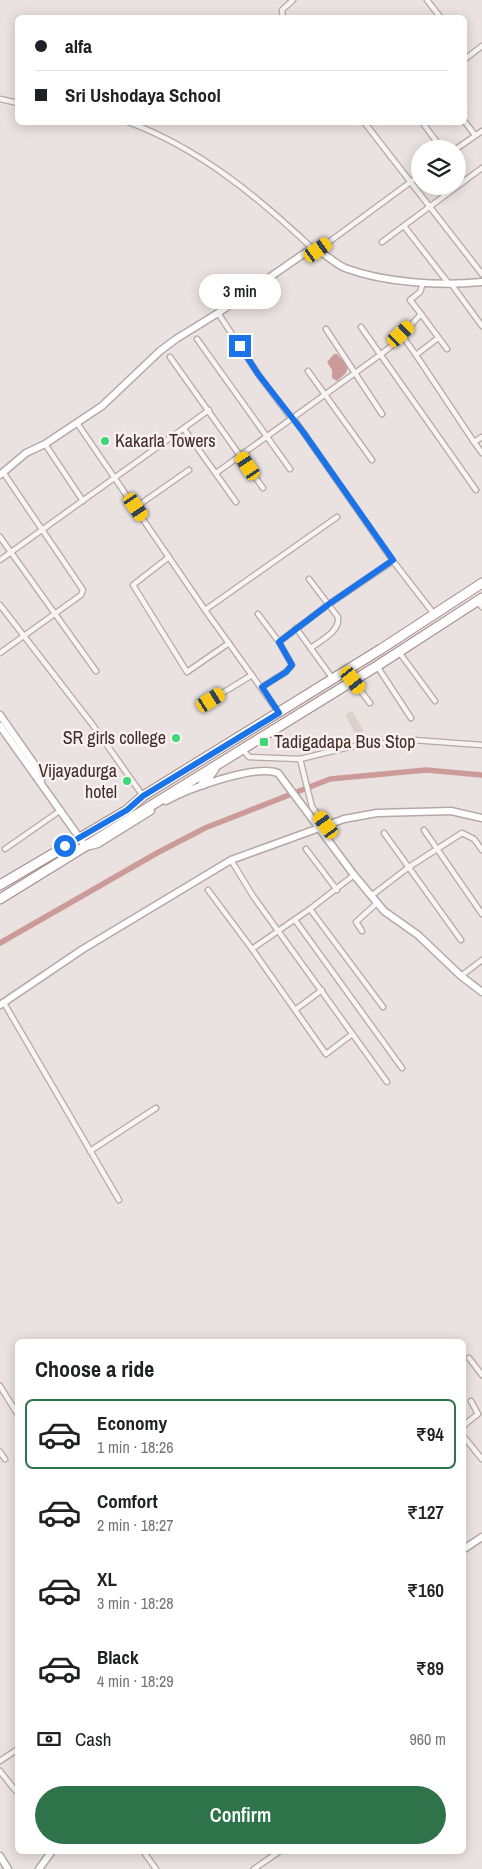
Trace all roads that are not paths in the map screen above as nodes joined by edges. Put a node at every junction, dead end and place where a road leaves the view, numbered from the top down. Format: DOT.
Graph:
graph roads {
  1 [pos="293,0"];
  2 [pos="427,0"];
  3 [pos="283,15"];
  4 [pos="439,15"];
  5 [pos="482,46"];
  6 [pos="467,57"];
  7 [pos="0,98"];
  8 [pos="15,102"];
  9 [pos="135,125"];
  10 [pos="366,125"];
  11 [pos="424,125"];
  12 [pos="467,125"];
  13 [pos="482,131"];
  14 [pos="475,135"];
  15 [pos="435,140"];
  16 [pos="466,142"];
  17 [pos="480,170"];
  18 [pos="482,177"];
  19 [pos="410,183"];
  20 [pos="429,207"];
  21 [pos="404,226"];
  22 [pos="382,242"];
  23 [pos="315,249"];
  24 [pos="482,274"];
  25 [pos="482,282"];
  26 [pos="423,283"];
  27 [pos="451,285"];
  28 [pos="218,313"];
  29 [pos="421,314"];
  30 [pos="482,326"];
  31 [pos="361,327"];
  32 [pos="326,329"];
  33 [pos="401,334"];
  34 [pos="438,338"];
  35 [pos="197,339"];
  36 [pos="448,349"];
  37 [pos="380,355"];
  38 [pos="416,355"];
  39 [pos="170,357"];
  40 [pos="308,372"];
  41 [pos="354,372"];
  42 [pos="324,394"];
  43 [pos="209,410"];
  44 [pos="382,414"];
  45 [pos="291,418"];
  46 [pos="77,423"];
  47 [pos="184,429"];
  48 [pos="266,437"];
  49 [pos="482,437"];
  50 [pos="474,442"];
  51 [pos="45,444"];
  52 [pos="482,453"];
  53 [pos="240,454"];
  54 [pos="372,460"];
  55 [pos="290,469"];
  56 [pos="189,470"];
  57 [pos="2,473"];
  58 [pos="216,473"];
  59 [pos="115,479"];
  60 [pos="263,488"];
  61 [pos="476,490"];
  62 [pos="83,501"];
  63 [pos="236,502"];
  64 [pos="136,507"];
  65 [pos="337,517"];
  66 [pos="43,528"];
  67 [pos="0,537"];
  68 [pos="11,551"];
  69 [pos="169,557"];
  70 [pos="0,560"];
  71 [pos="393,560"];
  72 [pos="309,578"];
  73 [pos="482,583"];
  74 [pos="480,602"];
  75 [pos="329,604"];
  76 [pos="0,605"];
  77 [pos="206,610"];
  78 [pos="56,613"];
  79 [pos="258,614"];
  80 [pos="435,615"];
  81 [pos="296,628"];
  82 [pos="24,636"];
  83 [pos="279,642"];
  84 [pos="229,643"];
  85 [pos="310,648"];
  86 [pos="0,652"];
  87 [pos="399,652"];
  88 [pos="377,666"];
  89 [pos="96,672"];
  90 [pos="252,676"];
  91 [pos="333,679"];
  92 [pos="353,680"];
  93 [pos="262,687"];
  94 [pos="211,700"];
  95 [pos="435,701"];
  96 [pos="370,703"];
  97 [pos="279,713"];
  98 [pos="0,715"];
  99 [pos="411,718"];
  100 [pos="0,726"];
  101 [pos="482,745"];
  102 [pos="243,750"];
  103 [pos="300,760"];
  104 [pos="222,763"];
  105 [pos="41,781"];
  106 [pos="203,784"];
  107 [pos="143,796"];
  108 [pos="62,810"];
  109 [pos="482,818"];
  110 [pos="323,828"];
  111 [pos="424,830"];
  112 [pos="384,833"];
  113 [pos="80,838"];
  114 [pos="86,846"];
  115 [pos="436,848"];
  116 [pos="4,849"];
  117 [pos="306,849"];
  118 [pos="482,850"];
  119 [pos="231,860"];
  120 [pos="36,863"];
  121 [pos="409,867"];
  122 [pos="41,874"];
  123 [pos="354,876"];
  124 [pos="0,885"];
  125 [pos="208,890"];
  126 [pos="337,890"];
  127 [pos="371,896"];
  128 [pos="0,900"];
  129 [pos="378,903"];
  130 [pos="310,909"];
  131 [pos="482,914"];
  132 [pos="295,920"];
  133 [pos="279,931"];
  134 [pos="362,931"];
  135 [pos="462,940"];
  136 [pos="252,949"];
  137 [pos="482,960"];
  138 [pos="461,976"];
  139 [pos="322,990"];
  140 [pos="482,992"];
  141 [pos="2,1004"];
  142 [pos="383,1007"];
  143 [pos="295,1010"];
  144 [pos="352,1035"];
  145 [pos="402,1068"];
  146 [pos="387,1082"];
  147 [pos="156,1108"];
  148 [pos="90,1151"];
  149 [pos="119,1200"];
  150 [pos="469,1358"];
  151 [pos="482,1375"];
  152 [pos="0,1386"];
  153 [pos="471,1401"];
  154 [pos="15,1410"];
  155 [pos="479,1416"];
  156 [pos="466,1424"];
  157 [pos="466,1439"];
  158 [pos="0,1452"];
  159 [pos="4,1459"];
  160 [pos="482,1459"];
  161 [pos="482,1537"];
  162 [pos="466,1548"];
  163 [pos="15,1751"];
  164 [pos="0,1761"];
  165 [pos="0,1771"];
  166 [pos="15,1790"];
  167 [pos="50,1854"];
  168 [pos="145,1854"];
  169 [pos="276,1854"];
  170 [pos="0,1856"];
  171 [pos="8,1869"];
  172 [pos="39,1869"];
  173 [pos="156,1869"];
  174 [pos="254,1869"];
  1 -- 3 [label="street"];
  2 -- 4 [label="street"];
  5 -- 6 [label="street"];
  7 -- 8 [label="street"];
  9 -- 23 [label="street"];
  10 -- 19 [label="street"];
  11 -- 15 [label="street"];
  12 -- 14 [label="street"];
  13 -- 14 [label="street"];
  14 -- 16 [label="street"];
  17 -- 18 [label="street"];
  17 -- 20 [label="street"];
  19 -- 20 [label="street"];
  19 -- 23 [label="street"];
  20 -- 21 [label="street"];
  20 -- 24 [label="street"];
  21 -- 22 [label="street"];
  21 -- 27 [label="street"];
  23 -- 26 [label="street"];
  23 -- 28 [label="street"];
  25 -- 27 [label="street"];
  26 -- 27 [label="street"];
  26 -- 29 [label="street"];
  27 -- 30 [label="street"];
  28 -- 45 [label="street"];
  28 -- 46 [label="street"];
  29 -- 33 [label="street"];
  29 -- 34 [label="street"];
  31 -- 37 [label="street"];
  32 -- 41 [label="street"];
  33 -- 37 [label="street"];
  33 -- 38 [label="street"];
  34 -- 36 [label="street"];
  34 -- 38 [label="street"];
  35 -- 48 [label="street"];
  37 -- 41 [label="street"];
  37 -- 61 [label="street"];
  38 -- 50 [label="street"];
  39 -- 43 [label="street"];
  40 -- 42 [label="street"];
  41 -- 42 [label="street"];
  41 -- 44 [label="street"];
  42 -- 45 [label="street"];
  42 -- 54 [label="street"];
  43 -- 47 [label="street"];
  43 -- 53 [label="street"];
  45 -- 48 [label="street"];
  45 -- 71 [label="street"];
  46 -- 51 [label="street"];
  46 -- 59 [label="street"];
  47 -- 58 [label="street"];
  47 -- 59 [label="street"];
  48 -- 53 [label="street"];
  48 -- 55 [label="street"];
  49 -- 50 [label="street"];
  50 -- 52 [label="street"];
  51 -- 57 [label="street"];
  51 -- 62 [label="street"];
  53 -- 58 [label="street"];
  53 -- 60 [label="street"];
  56 -- 64 [label="street"];
  57 -- 66 [label="street"];
  58 -- 63 [label="street"];
  59 -- 62 [label="street"];
  59 -- 64 [label="street"];
  62 -- 66 [label="street"];
  64 -- 69 [label="street"];
  65 -- 77 [label="street"];
  66 -- 68 [label="street"];
  66 -- 78 [label="street"];
  67 -- 68 [label="street"];
  68 -- 70 [label="street"];
  68 -- 78 [label="street"];
  69 -- 77 [label="street"];
  69 -- 84 [label="street"];
  71 -- 75 [label="street"];
  71 -- 80 [label="street"];
  72 -- 75 [label="street"];
  73 -- 80 [label="highway"];
  74 -- 87 [label="highway"];
  75 -- 81 [label="street"];
  75 -- 85 [label="street"];
  76 -- 82 [label="street"];
  77 -- 84 [label="street"];
  78 -- 82 [label="street"];
  78 -- 89 [label="street"];
  79 -- 83 [label="street"];
  80 -- 91 [label="highway"];
  81 -- 83 [label="street"];
  81 -- 85 [label="street"];
  82 -- 86 [label="street"];
  82 -- 107 [label="street"];
  83 -- 93 [label="street"];
  84 -- 90 [label="street"];
  85 -- 91 [label="street"];
  87 -- 88 [label="highway"];
  87 -- 95 [label="street"];
  88 -- 92 [label="highway"];
  88 -- 99 [label="street"];
  90 -- 93 [label="street"];
  90 -- 94 [label="street"];
  91 -- 97 [label="highway"];
  92 -- 96 [label="street"];
  92 -- 102 [label="highway"];
  93 -- 97 [label="street"];
  97 -- 107 [label="highway"];
  98 -- 105 [label="street"];
  100 -- 105 [label="street"];
  101 -- 103 [label="street"];
  102 -- 103 [label="street"];
  102 -- 104 [label="highway"];
  103 -- 110 [label="street"];
  104 -- 106 [label="highway"];
  104 -- 114 [label="highway"];
  105 -- 108 [label="street"];
  106 -- 110 [label="street"];
  106 -- 114 [label="street"];
  107 -- 113 [label="highway"];
  108 -- 113 [label="street"];
  108 -- 116 [label="street"];
  109 -- 110 [label="street"];
  110 -- 119 [label="street"];
  110 -- 123 [label="street"];
  111 -- 115 [label="street"];
  112 -- 121 [label="street"];
  113 -- 114 [label="street"];
  113 -- 120 [label="highway"];
  114 -- 122 [label="highway"];
  115 -- 118 [label="street"];
  115 -- 121 [label="street"];
  115 -- 131 [label="street"];
  117 -- 126 [label="street"];
  119 -- 133 [label="street"];
  119 -- 141 [label="street"];
  120 -- 122 [label="highway"];
  120 -- 124 [label="highway"];
  121 -- 127 [label="street"];
  121 -- 135 [label="street"];
  122 -- 128 [label="highway"];
  123 -- 126 [label="street"];
  123 -- 127 [label="street"];
  125 -- 136 [label="street"];
  126 -- 130 [label="street"];
  127 -- 129 [label="street"];
  129 -- 134 [label="street"];
  129 -- 138 [label="street"];
  130 -- 132 [label="street"];
  130 -- 142 [label="street"];
  132 -- 133 [label="street"];
  132 -- 145 [label="street"];
  133 -- 136 [label="street"];
  133 -- 139 [label="street"];
  136 -- 143 [label="street"];
  137 -- 138 [label="street"];
  138 -- 140 [label="street"];
  139 -- 143 [label="street"];
  139 -- 144 [label="street"];
  141 -- 148 [label="street"];
  143 -- 144 [label="street"];
  144 -- 146 [label="street"];
  147 -- 148 [label="street"];
  148 -- 149 [label="street"];
  150 -- 151 [label="street"];
  152 -- 154 [label="street"];
  153 -- 155 [label="street"];
  155 -- 156 [label="street"];
  157 -- 160 [label="street"];
  158 -- 159 [label="street"];
  161 -- 162 [label="street"];
  163 -- 164 [label="street"];
  165 -- 166 [label="street"];
  167 -- 172 [label="street"];
  168 -- 173 [label="street"];
  169 -- 174 [label="street"];
  170 -- 171 [label="street"];
}
